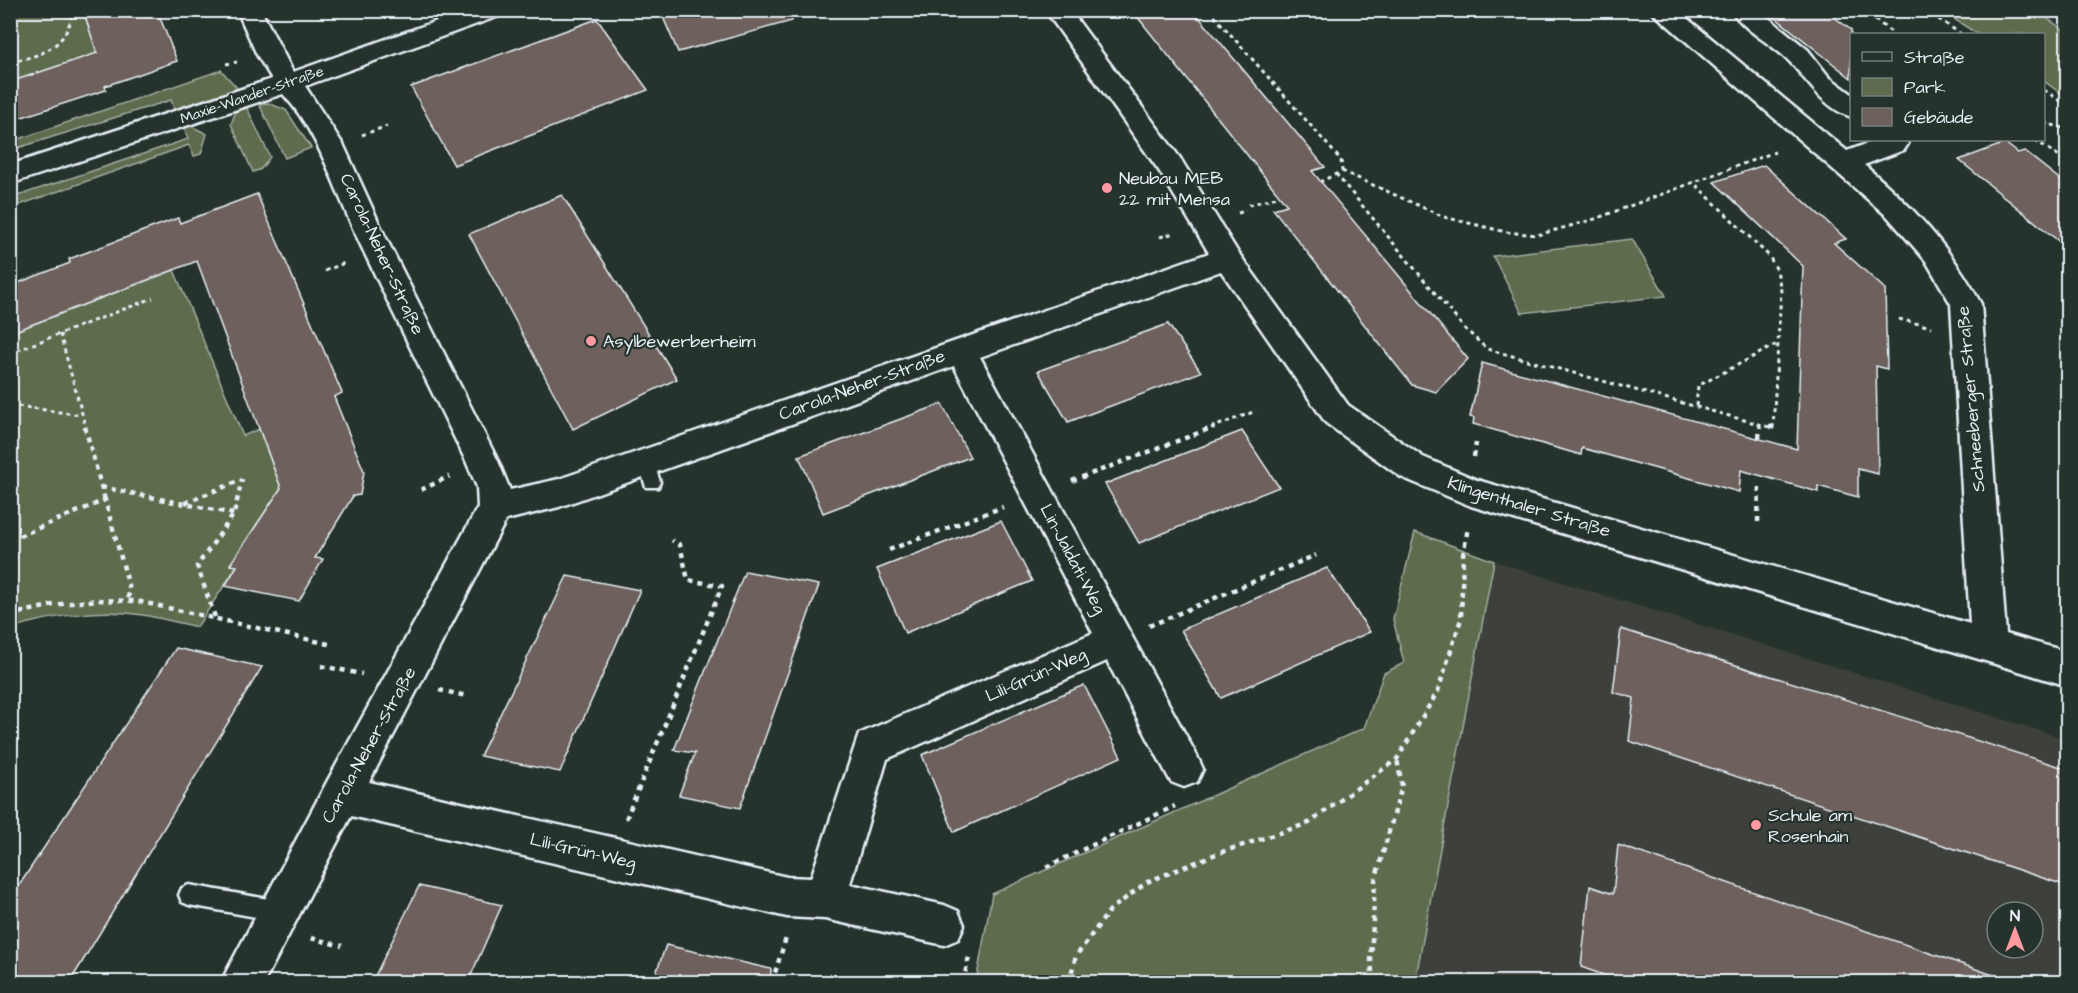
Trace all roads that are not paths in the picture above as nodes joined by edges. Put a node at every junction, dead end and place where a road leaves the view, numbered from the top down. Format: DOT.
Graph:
graph roads {
  1 [pos="249,10"];
  2 [pos="492,10"];
  3 [pos="1057,10"];
  4 [pos="1662,10"];
  5 [pos="1743,10"];
  6 [pos="288,84"];
  7 [pos="1850,107"];
  8 [pos="1891,141"];
  9 [pos="1843,163"];
  10 [pos="10,175"];
  11 [pos="1227,258"];
  12 [pos="961,350"];
  13 [pos="495,508"];
  14 [pos="1115,640"];
  15 [pos="1989,646"];
  16 [pos="2067,669"];
  17 [pos="1184,769"];
  18 [pos="341,795"];
  19 [pos="189,895"];
  20 [pos="825,899"];
  21 [pos="279,911"];
  22 [pos="944,925"];
  23 [pos="242,982"];
  1 -- 6 [label="street, Carola-Neher-Straße"];
  2 -- 6 [label="street, Maxie-Wander-Straße"];
  3 -- 11 [label="street, Klingenthaler Straße"];
  4 -- 9 [label="street, Schneeberger Straße"];
  5 -- 7 [label="street"];
  6 -- 10 [label="street, Maxie-Wander-Straße"];
  6 -- 13 [label="street, Carola-Neher-Straße"];
  8 -- 9 [label="street"];
  9 -- 15 [label="street, Schneeberger Straße"];
  11 -- 12 [label="street, Carola-Neher-Straße"];
  11 -- 15 [label="street, Klingenthaler Straße"];
  12 -- 13 [label="street, Carola-Neher-Straße"];
  12 -- 14 [label="street, Lin-Jaldati-Weg"];
  13 -- 18 [label="street, Carola-Neher-Straße"];
  14 -- 17 [label="street, Lin-Jaldati-Weg"];
  14 -- 20 [label="street, Lili-Grün-Weg"];
  15 -- 16 [label="street, Klingenthaler Straße"];
  18 -- 20 [label="street, Lili-Grün-Weg"];
  18 -- 21 [label="street, Carola-Neher-Straße"];
  19 -- 21 [label="lane"];
  20 -- 22 [label="street, Lili-Grün-Weg"];
  21 -- 23 [label="street, Carola-Neher-Straße"];
}
